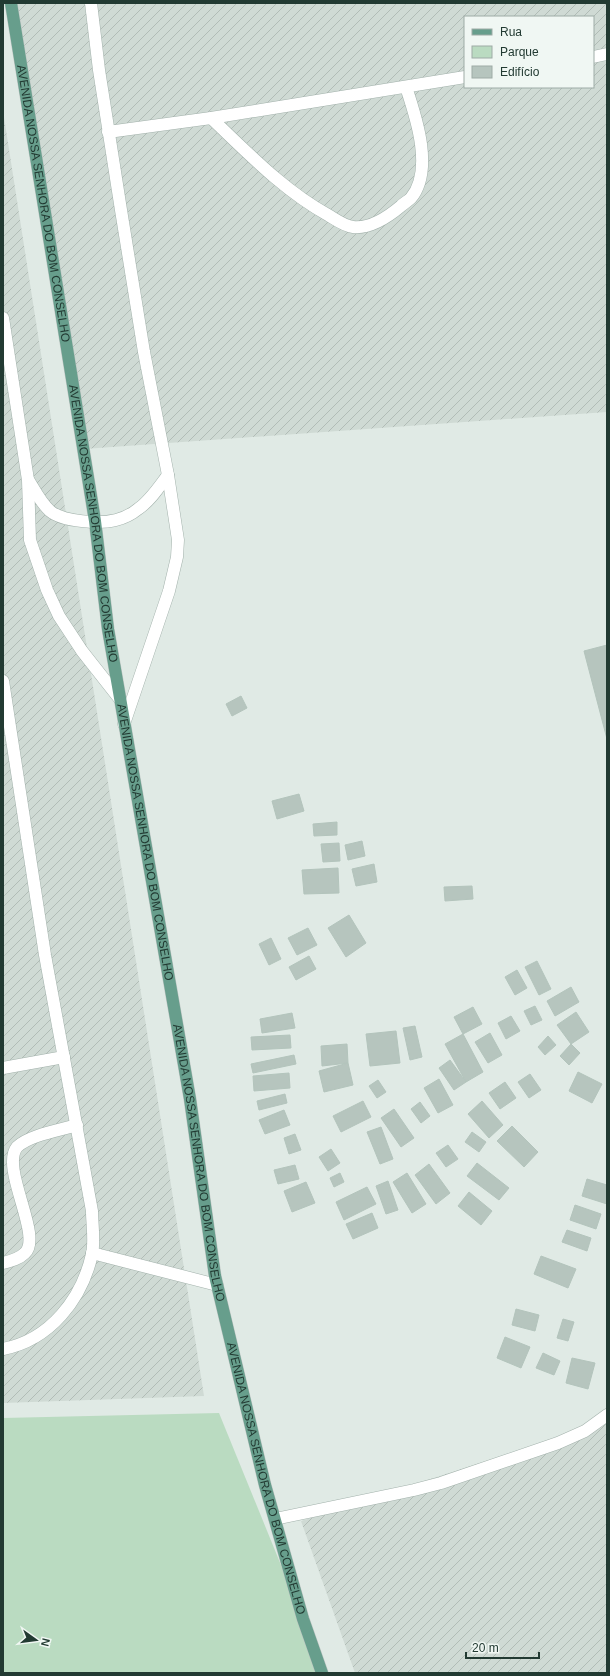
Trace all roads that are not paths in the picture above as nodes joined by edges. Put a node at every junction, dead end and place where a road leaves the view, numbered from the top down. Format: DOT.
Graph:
graph roads {
  1 [pos="12,3"];
  2 [pos="91,3"];
  3 [pos="607,54"];
  4 [pos="594,57"];
  5 [pos="464,77"];
  6 [pos="406,87"];
  7 [pos="211,118"];
  8 [pos="108,132"];
  9 [pos="3,318"];
  10 [pos="168,475"];
  11 [pos="28,480"];
  12 [pos="95,521"];
  13 [pos="3,680"];
  14 [pos="119,698"];
  15 [pos="124,724"];
  16 [pos="64,1058"];
  17 [pos="3,1068"];
  18 [pos="77,1125"];
  19 [pos="92,1252"];
  20 [pos="3,1263"];
  21 [pos="217,1285"];
  22 [pos="3,1349"];
  23 [pos="607,1415"];
  24 [pos="275,1519"];
  25 [pos="322,1673"];
  1 -- 12 [label="main road, AVENIDA NOSSA SENHORA DO BOM CONSELHO"];
  2 -- 8 [label="street"];
  3 -- 4 [label="street"];
  5 -- 6 [label="street"];
  6 -- 7 [label="street"];
  6 -- 7 [label="street"];
  7 -- 8 [label="street"];
  8 -- 10 [label="street"];
  9 -- 11 [label="street"];
  10 -- 12 [label="street"];
  10 -- 15 [label="street"];
  11 -- 12 [label="street"];
  11 -- 14 [label="street"];
  12 -- 14 [label="main road, AVENIDA NOSSA SENHORA DO BOM CONSELHO"];
  13 -- 16 [label="street"];
  14 -- 15 [label="main road, AVENIDA NOSSA SENHORA DO BOM CONSELHO"];
  15 -- 21 [label="main road, AVENIDA NOSSA SENHORA DO BOM CONSELHO"];
  16 -- 17 [label="street"];
  16 -- 18 [label="street"];
  18 -- 19 [label="street"];
  18 -- 20 [label="street"];
  19 -- 21 [label="street"];
  19 -- 22 [label="street"];
  21 -- 24 [label="main road, AVENIDA NOSSA SENHORA DO BOM CONSELHO"];
  23 -- 24 [label="street"];
  24 -- 25 [label="main road, AVENIDA NOSSA SENHORA DO BOM CONSELHO"];
}
